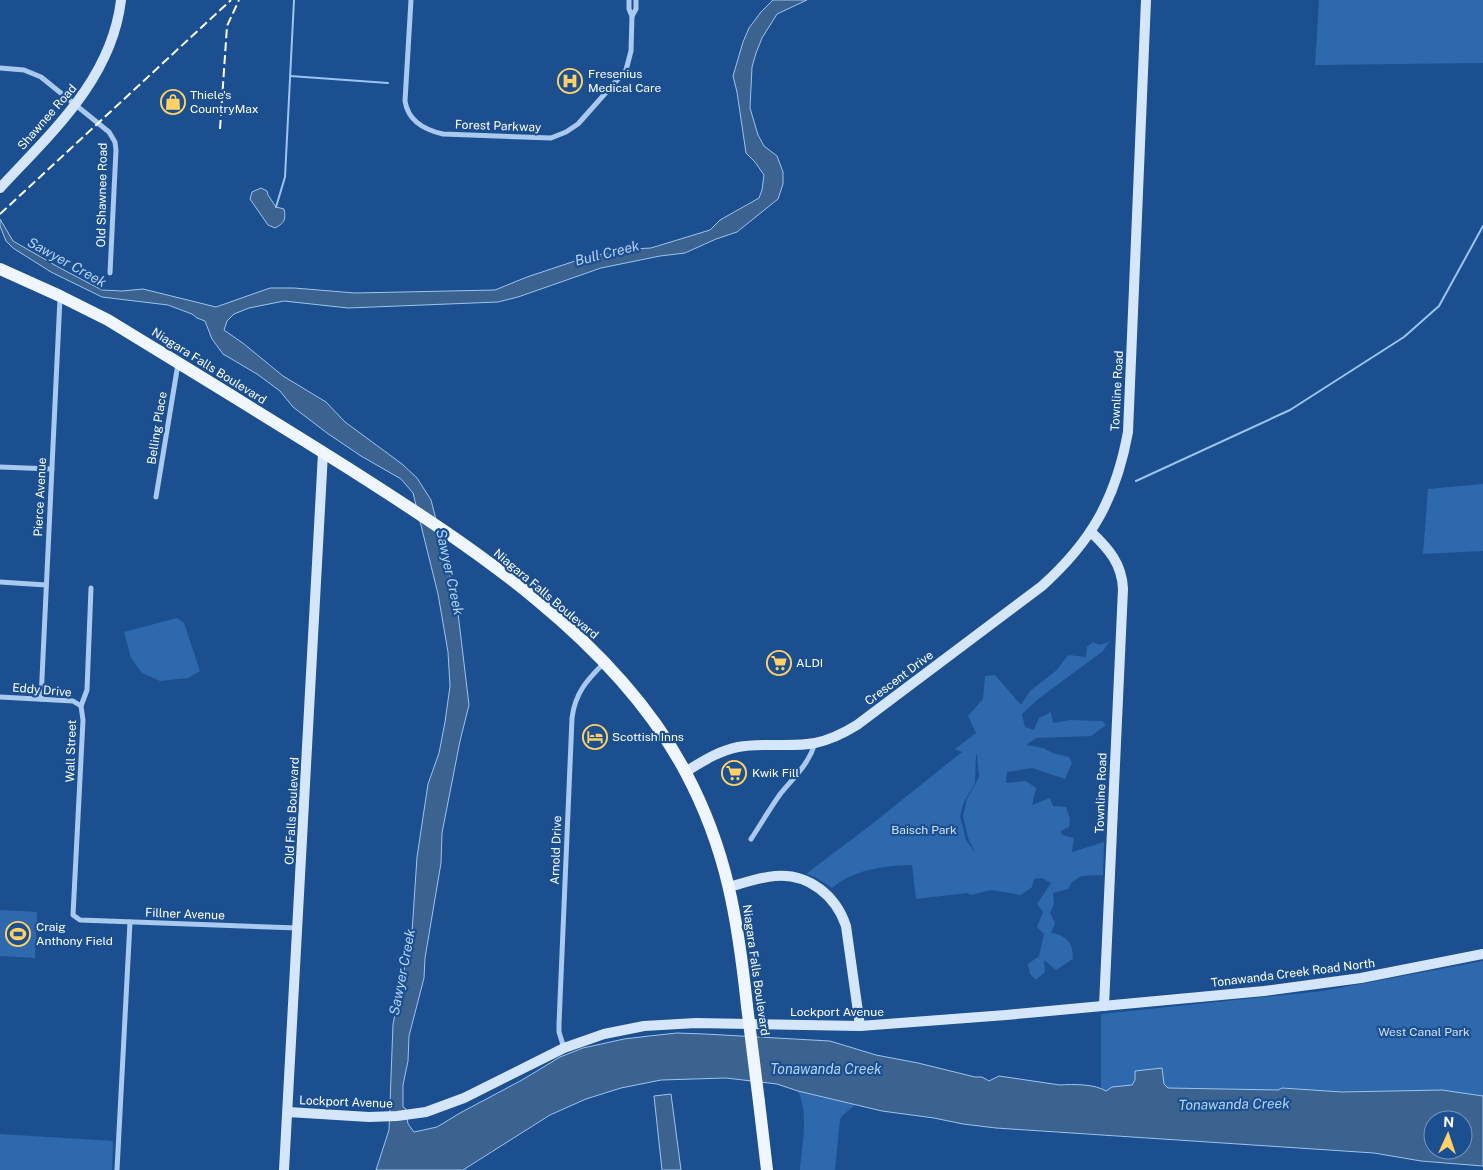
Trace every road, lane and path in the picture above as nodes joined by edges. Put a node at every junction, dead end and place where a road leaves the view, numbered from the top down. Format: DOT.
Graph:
graph roads {
  1 [pos="121,0"];
  2 [pos="411,0"];
  3 [pos="629,0"];
  4 [pos="636,0"];
  5 [pos="1146,0"];
  6 [pos="632,16"];
  7 [pos="0,68"];
  8 [pos="76,104"];
  9 [pos="0,188"];
  10 [pos="0,269"];
  11 [pos="110,273"];
  12 [pos="60,296"];
  13 [pos="178,363"];
  14 [pos="324,453"];
  15 [pos="0,467"];
  16 [pos="52,469"];
  17 [pos="156,497"];
  18 [pos="1091,532"];
  19 [pos="0,582"];
  20 [pos="46,585"];
  21 [pos="92,588"];
  22 [pos="604,662"];
  23 [pos="0,697"];
  24 [pos="41,699"];
  25 [pos="81,706"];
  26 [pos="815,743"];
  27 [pos="685,772"];
  28 [pos="751,839"];
  29 [pos="730,887"];
  30 [pos="73,915"];
  31 [pos="130,922"];
  32 [pos="299,928"];
  33 [pos="1483,954"];
  34 [pos="1104,1006"];
  35 [pos="860,1026"];
  36 [pos="564,1048"];
  37 [pos="288,1112"];
  38 [pos="117,1170"];
  39 [pos="284,1170"];
  40 [pos="767,1170"];
  1 -- 8 [label="street, Shawnee Road"];
  2 -- 6 [label="street, Forest Parkway"];
  3 -- 6 [label="street, Forest Parkway"];
  4 -- 6 [label="street, Forest Parkway"];
  5 -- 18 [label="street, Townline Road"];
  7 -- 8 [label="street, Old Shawnee Road"];
  8 -- 9 [label="street, Shawnee Road"];
  8 -- 11 [label="street, Old Shawnee Road"];
  10 -- 12 [label="main road, Niagara Falls Boulevard"];
  12 -- 13 [label="main road, Niagara Falls Boulevard"];
  12 -- 16 [label="street, Pierce Avenue"];
  13 -- 14 [label="main road, Niagara Falls Boulevard"];
  13 -- 17 [label="street, Belling Place"];
  14 -- 22 [label="main road, Niagara Falls Boulevard"];
  14 -- 32 [label="street, Old Falls Boulevard"];
  15 -- 16 [label="street"];
  16 -- 20 [label="street, Pierce Avenue"];
  18 -- 26 [label="street, Crescent Drive"];
  18 -- 34 [label="street, Townline Road"];
  19 -- 20 [label="street"];
  20 -- 24 [label="street, Pierce Avenue"];
  21 -- 25 [label="street, Wall Street"];
  22 -- 27 [label="main road, Niagara Falls Boulevard"];
  22 -- 36 [label="street, Arnold Drive"];
  23 -- 24 [label="street, Eddy Drive"];
  24 -- 25 [label="street, Eddy Drive"];
  25 -- 30 [label="street, Wall Street"];
  26 -- 27 [label="street, Crescent Drive"];
  26 -- 28 [label="street"];
  27 -- 29 [label="main road, Niagara Falls Boulevard"];
  29 -- 35 [label="street"];
  29 -- 40 [label="main road, Niagara Falls Boulevard, bridge"];
  30 -- 31 [label="street, Fillner Avenue"];
  31 -- 32 [label="street, Fillner Avenue"];
  31 -- 38 [label="street"];
  32 -- 37 [label="street, Old Falls Boulevard"];
  33 -- 34 [label="street, Tonawanda Creek Road North"];
  34 -- 35 [label="street, Lockport Avenue"];
  35 -- 36 [label="street, Lockport Avenue"];
  36 -- 37 [label="street, Lockport Avenue"];
  37 -- 39 [label="street, Old Falls Boulevard"];
}
